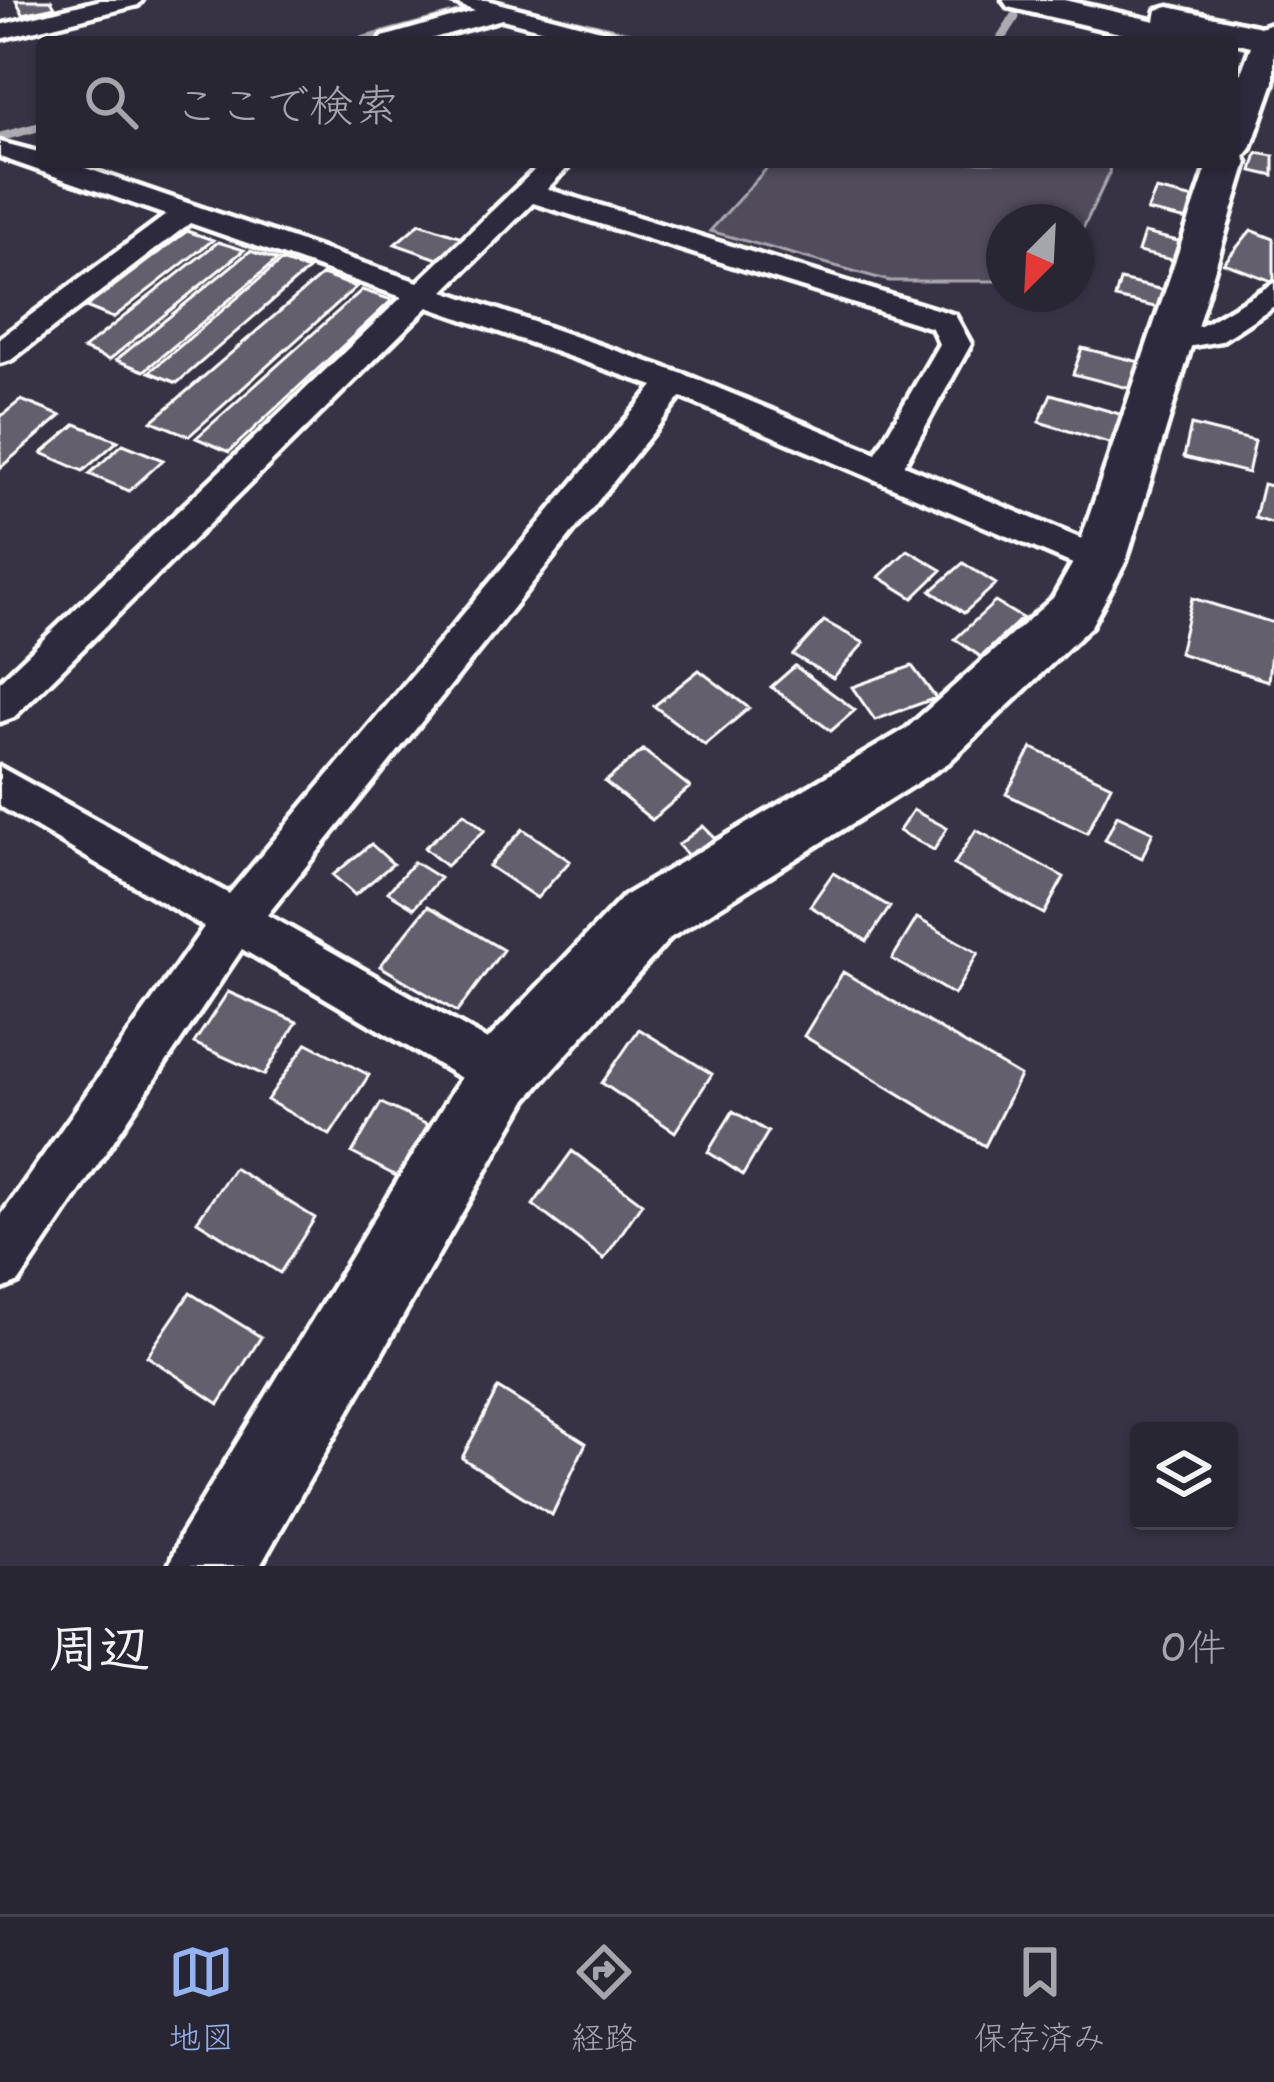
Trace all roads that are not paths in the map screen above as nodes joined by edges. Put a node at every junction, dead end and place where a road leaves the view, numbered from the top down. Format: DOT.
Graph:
graph roads {
  1 [pos="130,0"];
  2 [pos="459,0"];
  3 [pos="1020,0"];
  4 [pos="1090,0"];
  5 [pos="501,12"];
  6 [pos="0,32"];
  7 [pos="414,36"];
  8 [pos="595,36"];
  9 [pos="1178,36"];
  10 [pos="1227,36"];
  11 [pos="1265,46"];
  12 [pos="1238,128"];
  13 [pos="36,141"];
  14 [pos="2,150"];
  15 [pos="36,162"];
  16 [pos="55,168"];
  17 [pos="553,168"];
  18 [pos="1225,168"];
  19 [pos="528,192"];
  20 [pos="186,213"];
  21 [pos="1274,292"];
  22 [pos="422,294"];
  23 [pos="1170,340"];
  24 [pos="1,351"];
  25 [pos="675,382"];
  26 [pos="884,469"];
  27 [pos="1100,561"];
  28 [pos="0,706"];
  29 [pos="0,785"];
  30 [pos="233,923"];
  31 [pos="502,1075"];
  32 [pos="0,1263"];
  33 [pos="212,1566"];
  1 -- 6 [label="street"];
  2 -- 5 [label="street"];
  3 -- 9 [label="street"];
  4 -- 10 [label="street"];
  5 -- 7 [label="street"];
  5 -- 8 [label="street"];
  11 -- 12 [label="street"];
  13 -- 14 [label="street"];
  14 -- 15 [label="street"];
  16 -- 20 [label="street"];
  17 -- 19 [label="street"];
  18 -- 23 [label="street"];
  19 -- 22 [label="street"];
  19 -- 26 [label="street"];
  20 -- 22 [label="street"];
  20 -- 24 [label="street"];
  21 -- 23 [label="street"];
  22 -- 25 [label="street"];
  22 -- 28 [label="street"];
  23 -- 27 [label="street"];
  25 -- 26 [label="street"];
  25 -- 30 [label="street"];
  26 -- 27 [label="street"];
  27 -- 31 [label="street"];
  29 -- 30 [label="street"];
  30 -- 31 [label="street"];
  30 -- 32 [label="street"];
  31 -- 33 [label="street"];
}
